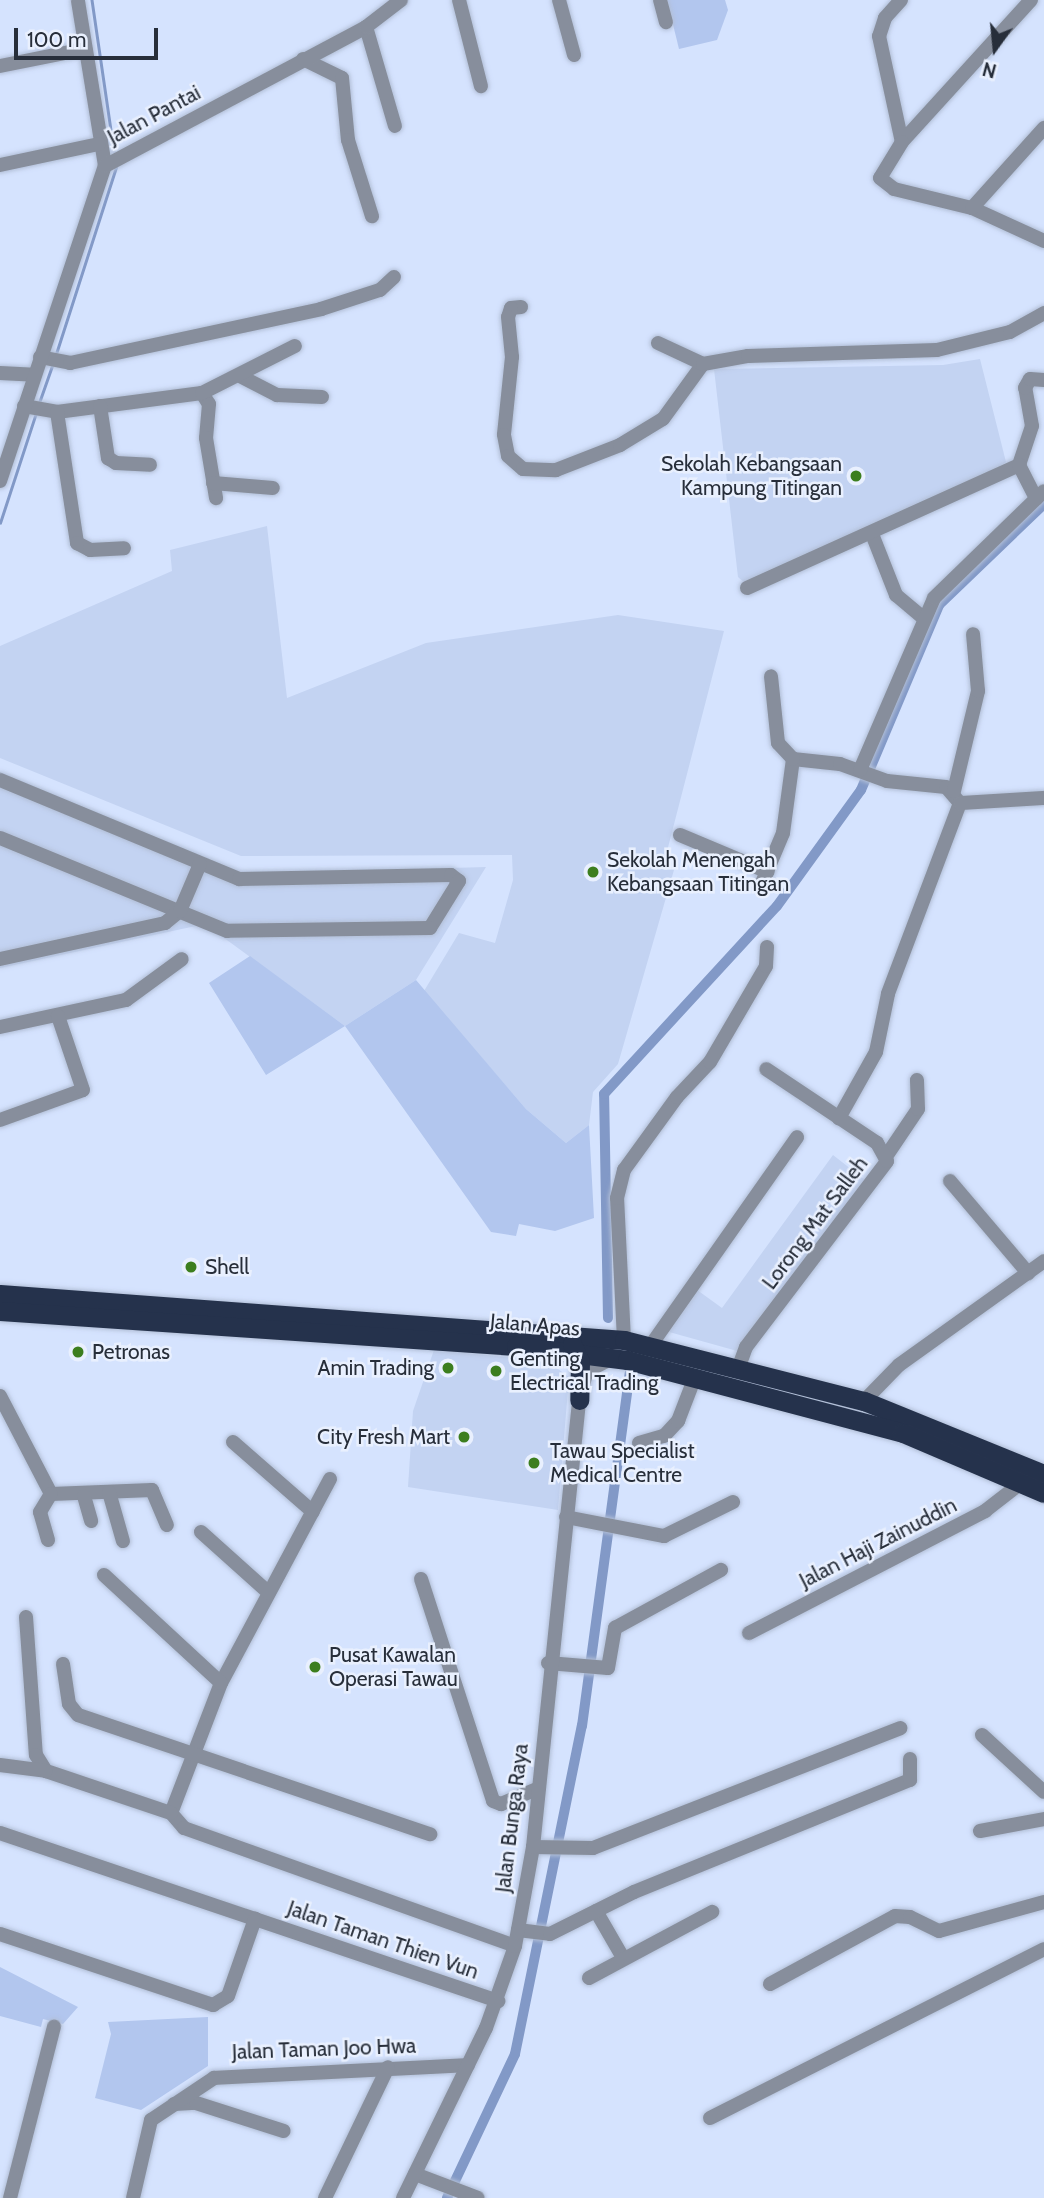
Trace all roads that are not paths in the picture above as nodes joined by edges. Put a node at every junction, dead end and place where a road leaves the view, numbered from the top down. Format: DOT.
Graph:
graph roads {
  1 [pos="401,0"];
  2 [pos="458,0"];
  3 [pos="559,0"];
  4 [pos="660,0"];
  5 [pos="901,0"];
  6 [pos="1031,0"];
  7 [pos="78,1"];
  8 [pos="666,22"];
  9 [pos="366,27"];
  10 [pos="85,49"];
  11 [pos="574,55"];
  12 [pos="303,59"];
  13 [pos="0,65"];
  14 [pos="481,86"];
  15 [pos="395,126"];
  16 [pos="1044,128"];
  17 [pos="901,142"];
  18 [pos="99,144"];
  19 [pos="112,162"];
  20 [pos="0,165"];
  21 [pos="972,208"];
  22 [pos="372,216"];
  23 [pos="1044,242"];
  24 [pos="394,277"];
  25 [pos="521,307"];
  26 [pos="1044,313"];
  27 [pos="658,343"];
  28 [pos="295,346"];
  29 [pos="49,359"];
  30 [pos="703,364"];
  31 [pos="0,373"];
  32 [pos="34,375"];
  33 [pos="240,376"];
  34 [pos="1044,380"];
  35 [pos="202,393"];
  36 [pos="322,397"];
  37 [pos="100,406"];
  38 [pos="27,407"];
  39 [pos="51,412"];
  40 [pos="1038,424"];
  41 [pos="150,465"];
  42 [pos="1019,465"];
  43 [pos="0,481"];
  44 [pos="273,488"];
  45 [pos="1040,495"];
  46 [pos="872,534"];
  47 [pos="124,548"];
  48 [pos="747,588"];
  49 [pos="922,617"];
  50 [pos="973,634"];
  51 [pos="771,676"];
  52 [pos="793,760"];
  53 [pos="861,770"];
  54 [pos="0,780"];
  55 [pos="957,797"];
  56 [pos="1044,798"];
  57 [pos="680,835"];
  58 [pos="0,838"];
  59 [pos="200,864"];
  60 [pos="180,911"];
  61 [pos="767,947"];
  62 [pos="0,959"];
  63 [pos="182,959"];
  64 [pos="58,1016"];
  65 [pos="0,1027"];
  66 [pos="766,1069"];
  67 [pos="917,1080"];
  68 [pos="839,1118"];
  69 [pos="0,1120"];
  70 [pos="797,1137"];
  71 [pos="887,1155"];
  72 [pos="950,1181"];
  73 [pos="1044,1261"];
  74 [pos="1028,1273"];
  75 [pos="0,1294"];
  76 [pos="0,1311"];
  77 [pos="551,1331"];
  78 [pos="624,1340"];
  79 [pos="651,1345"];
  80 [pos="516,1346"];
  81 [pos="578,1352"];
  82 [pos="628,1360"];
  83 [pos="737,1369"];
  84 [pos="695,1377"];
  85 [pos="796,1385"];
  86 [pos="0,1396"];
  87 [pos="864,1401"];
  88 [pos="578,1410"];
  89 [pos="840,1416"];
  90 [pos="233,1442"];
  91 [pos="639,1443"];
  92 [pos="1044,1474"];
  93 [pos="330,1479"];
  94 [pos="1020,1483"];
  95 [pos="109,1492"];
  96 [pos="1044,1493"];
  97 [pos="51,1494"];
  98 [pos="84,1496"];
  99 [pos="733,1502"];
  100 [pos="313,1512"];
  101 [pos="566,1517"];
  102 [pos="91,1521"];
  103 [pos="167,1525"];
  104 [pos="201,1532"];
  105 [pos="48,1540"];
  106 [pos="123,1541"];
  107 [pos="721,1570"];
  108 [pos="104,1575"];
  109 [pos="421,1579"];
  110 [pos="269,1593"];
  111 [pos="26,1617"];
  112 [pos="749,1633"];
  113 [pos="548,1663"];
  114 [pos="63,1664"];
  115 [pos="221,1683"];
  116 [pos="900,1728"];
  117 [pos="982,1735"];
  118 [pos="191,1752"];
  119 [pos="910,1759"];
  120 [pos="0,1765"];
  121 [pos="46,1770"];
  122 [pos="539,1787"];
  123 [pos="1044,1792"];
  124 [pos="171,1813"];
  125 [pos="1044,1819"];
  126 [pos="980,1831"];
  127 [pos="0,1833"];
  128 [pos="430,1834"];
  129 [pos="533,1847"];
  130 [pos="1044,1902"];
  131 [pos="596,1911"];
  132 [pos="712,1912"];
  133 [pos="254,1919"];
  134 [pos="526,1932"];
  135 [pos="0,1934"];
  136 [pos="515,1946"];
  137 [pos="1044,1949"];
  138 [pos="622,1956"];
  139 [pos="589,1978"];
  140 [pos="770,1984"];
  141 [pos="498,2001"];
  142 [pos="54,2027"];
  143 [pos="468,2064"];
  144 [pos="388,2067"];
  145 [pos="214,2078"];
  146 [pos="173,2104"];
  147 [pos="213,2108"];
  148 [pos="710,2118"];
  149 [pos="284,2131"];
  150 [pos="415,2174"];
  151 [pos="473,2197"];
  152 [pos="10,2198"];
  153 [pos="133,2198"];
  154 [pos="326,2198"];
  155 [pos="404,2198"];
  1 -- 9 [label="street, Jalan Pantai"];
  2 -- 14 [label="street"];
  3 -- 11 [label="street"];
  4 -- 8 [label="street"];
  5 -- 17 [label="street"];
  6 -- 17 [label="street"];
  7 -- 10 [label="street"];
  9 -- 12 [label="street, Jalan Pantai"];
  9 -- 15 [label="street"];
  10 -- 13 [label="street"];
  10 -- 18 [label="street"];
  12 -- 19 [label="street, Jalan Pantai"];
  12 -- 22 [label="street"];
  16 -- 21 [label="street"];
  17 -- 21 [label="street"];
  18 -- 19 [label="street"];
  18 -- 20 [label="street"];
  19 -- 29 [label="street, Jalan Pantai"];
  21 -- 23 [label="street"];
  24 -- 29 [label="street"];
  25 -- 30 [label="street"];
  26 -- 30 [label="street"];
  27 -- 30 [label="street"];
  28 -- 33 [label="street"];
  29 -- 32 [label="street, Jalan Pantai"];
  31 -- 32 [label="street"];
  32 -- 38 [label="street, Jalan Pantai"];
  33 -- 35 [label="street"];
  33 -- 36 [label="street"];
  34 -- 40 [label="street"];
  35 -- 37 [label="street"];
  35 -- 44 [label="street"];
  37 -- 39 [label="street"];
  37 -- 41 [label="street"];
  38 -- 39 [label="street"];
  38 -- 43 [label="street, Jalan Pantai"];
  39 -- 47 [label="street"];
  40 -- 42 [label="street"];
  42 -- 45 [label="street"];
  42 -- 46 [label="street"];
  45 -- 49 [label="street"];
  46 -- 48 [label="street"];
  46 -- 49 [label="street"];
  49 -- 53 [label="street"];
  50 -- 55 [label="street"];
  51 -- 52 [label="street"];
  52 -- 53 [label="street"];
  52 -- 57 [label="street"];
  53 -- 55 [label="street"];
  54 -- 59 [label="street"];
  55 -- 56 [label="street"];
  55 -- 68 [label="street"];
  58 -- 60 [label="street"];
  59 -- 60 [label="street"];
  59 -- 60 [label="street"];
  60 -- 62 [label="street"];
  61 -- 78 [label="street"];
  63 -- 64 [label="street"];
  64 -- 65 [label="street"];
  64 -- 69 [label="street"];
  66 -- 68 [label="street, Lorong Mat Salleh"];
  67 -- 71 [label="street"];
  68 -- 71 [label="street, Lorong Mat Salleh"];
  70 -- 79 [label="street"];
  71 -- 83 [label="street, Lorong Mat Salleh"];
  72 -- 74 [label="street"];
  73 -- 74 [label="street"];
  74 -- 87 [label="street"];
  75 -- 77 [label="highway, Jalan Apas"];
  76 -- 80 [label="highway, Jalan Apas"];
  77 -- 78 [label="highway, Jalan Apas"];
  77 -- 81 [label="highway"];
  78 -- 79 [label="highway, Jalan Apas"];
  79 -- 83 [label="highway, Jalan Apas"];
  80 -- 81 [label="highway, Jalan Apas"];
  80 -- 88 [label="street"];
  81 -- 82 [label="highway, Jalan Apas"];
  81 -- 88 [label="highway"];
  82 -- 84 [label="highway, Jalan Apas"];
  82 -- 88 [label="street"];
  83 -- 85 [label="highway, Jalan Apas"];
  84 -- 89 [label="highway, Jalan Apas"];
  84 -- 91 [label="street"];
  85 -- 87 [label="highway, Jalan Apas"];
  85 -- 89 [label="highway"];
  86 -- 97 [label="street"];
  87 -- 92 [label="highway, Jalan Apas"];
  88 -- 101 [label="street, Jalan Bunga Raya"];
  89 -- 94 [label="highway, Jalan Apas"];
  90 -- 100 [label="street"];
  93 -- 100 [label="street"];
  94 -- 96 [label="highway, Jalan Apas"];
  94 -- 112 [label="street, Jalan Haji Zainuddin"];
  95 -- 98 [label="street"];
  95 -- 103 [label="street"];
  95 -- 106 [label="street"];
  97 -- 98 [label="street"];
  97 -- 105 [label="street"];
  98 -- 102 [label="street"];
  99 -- 101 [label="street"];
  100 -- 110 [label="street"];
  101 -- 113 [label="street, Jalan Bunga Raya"];
  104 -- 110 [label="street"];
  107 -- 113 [label="street"];
  108 -- 115 [label="street"];
  109 -- 122 [label="street"];
  110 -- 115 [label="street"];
  111 -- 121 [label="street"];
  113 -- 122 [label="street, Jalan Bunga Raya"];
  114 -- 118 [label="street"];
  115 -- 118 [label="street"];
  116 -- 129 [label="street"];
  117 -- 123 [label="street"];
  118 -- 124 [label="street"];
  118 -- 128 [label="street"];
  119 -- 131 [label="street"];
  120 -- 121 [label="street"];
  121 -- 124 [label="street"];
  122 -- 129 [label="street, Jalan Bunga Raya"];
  124 -- 136 [label="street"];
  125 -- 126 [label="street"];
  127 -- 133 [label="street, Jalan Taman Thien Vun"];
  129 -- 134 [label="street, Jalan Bunga Raya"];
  130 -- 140 [label="street"];
  131 -- 134 [label="street"];
  131 -- 138 [label="street"];
  132 -- 138 [label="street"];
  133 -- 135 [label="street"];
  133 -- 141 [label="street, Jalan Taman Thien Vun"];
  134 -- 136 [label="street, Jalan Bunga Raya"];
  136 -- 141 [label="street, Jalan Bunga Raya"];
  137 -- 148 [label="street"];
  138 -- 139 [label="street"];
  141 -- 143 [label="street, Jalan Bunga Raya"];
  142 -- 152 [label="street"];
  143 -- 144 [label="street, Jalan Taman Joo Hwa"];
  143 -- 150 [label="street, Jalan Bunga Raya"];
  144 -- 145 [label="street, Jalan Taman Joo Hwa"];
  144 -- 154 [label="street"];
  145 -- 146 [label="street, Jalan Taman Joo Hwa"];
  145 -- 147 [label="street"];
  146 -- 147 [label="street"];
  146 -- 153 [label="street, Jalan Taman Joo Hwa"];
  147 -- 149 [label="street"];
  150 -- 151 [label="street"];
  150 -- 155 [label="street, Jalan Bunga Raya"];
}
